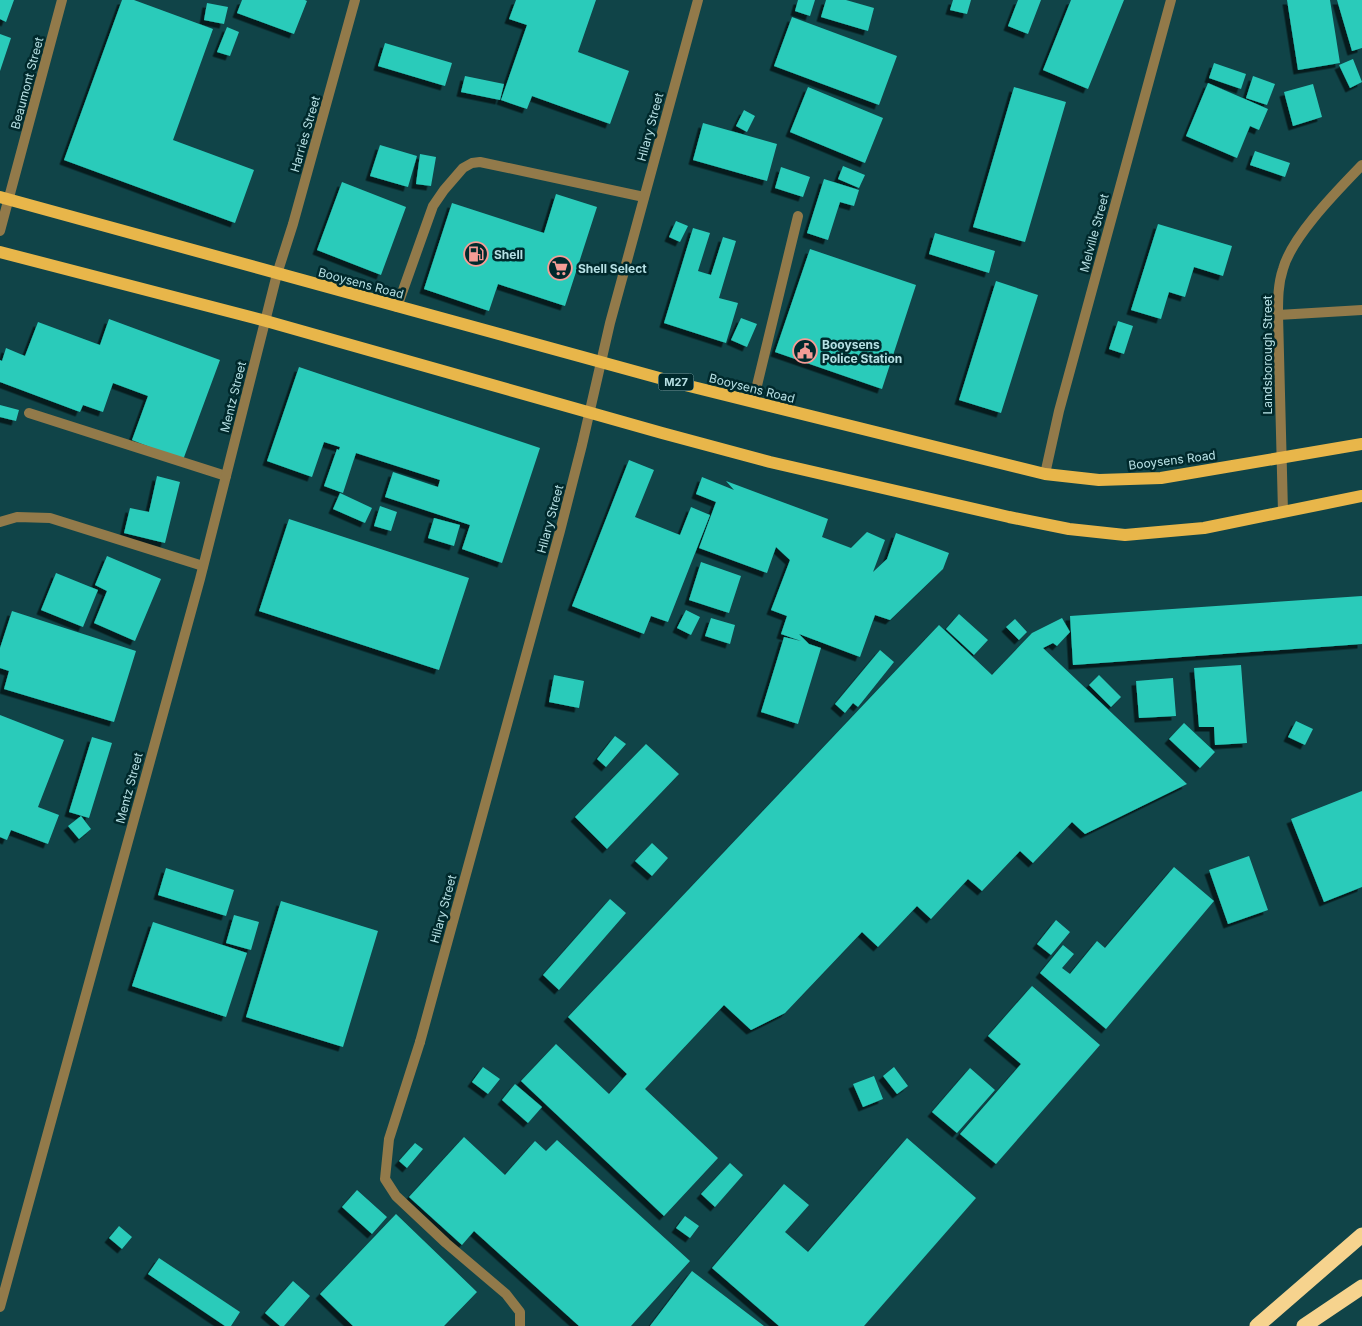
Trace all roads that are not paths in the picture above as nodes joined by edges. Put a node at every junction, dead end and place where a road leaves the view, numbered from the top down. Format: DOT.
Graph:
graph roads {
  1 [pos="62,0"];
  2 [pos="355,0"];
  3 [pos="698,0"];
  4 [pos="1171,0"];
  5 [pos="1362,165"];
  6 [pos="644,197"];
  7 [pos="4,198"];
  8 [pos="798,216"];
  9 [pos="0,231"];
  10 [pos="0,252"];
  11 [pos="277,274"];
  12 [pos="396,307"];
  13 [pos="1362,310"];
  14 [pos="1278,315"];
  15 [pos="266,321"];
  16 [pos="602,362"];
  17 [pos="753,402"];
  18 [pos="589,412"];
  19 [pos="29,413"];
  20 [pos="1362,444"];
  21 [pos="1280,458"];
  22 [pos="1045,474"];
  23 [pos="226,476"];
  24 [pos="1362,496"];
  25 [pos="1282,512"];
  26 [pos="0,522"];
  27 [pos="203,566"];
  28 [pos="1362,1234"];
  29 [pos="1362,1287"];
  30 [pos="0,1307"];
  31 [pos="520,1326"];
  32 [pos="1257,1326"];
  33 [pos="1304,1326"];
  1 -- 7 [label="street, Beaumont Street"];
  2 -- 11 [label="street, Harries Street"];
  3 -- 6 [label="street, Hilary Street"];
  4 -- 22 [label="street, Melville Street"];
  5 -- 14 [label="street, Landsborough Street"];
  6 -- 12 [label="street"];
  6 -- 16 [label="street, Hilary Street"];
  7 -- 9 [label="street, Beaumont Street"];
  7 -- 11 [label="main road, Booysens Road / M27"];
  8 -- 17 [label="street"];
  10 -- 15 [label="main road"];
  11 -- 12 [label="main road, Booysens Road / M27"];
  11 -- 15 [label="street, Mentz Street"];
  12 -- 16 [label="main road, Booysens Road / M27"];
  13 -- 14 [label="street"];
  14 -- 21 [label="street, Landsborough Street"];
  15 -- 18 [label="main road"];
  15 -- 23 [label="street, Mentz Street"];
  16 -- 17 [label="main road, Booysens Road / M27"];
  16 -- 18 [label="street, Hilary Street"];
  17 -- 22 [label="main road, Booysens Road / M27"];
  18 -- 25 [label="main road"];
  18 -- 31 [label="street, Hilary Street"];
  19 -- 23 [label="street"];
  20 -- 21 [label="main road, Booysens Road / M27"];
  21 -- 22 [label="main road, Booysens Road / M27"];
  21 -- 25 [label="street, Landsborough Street"];
  23 -- 27 [label="street, Mentz Street"];
  24 -- 25 [label="main road"];
  26 -- 27 [label="street"];
  27 -- 30 [label="street, Mentz Street"];
  28 -- 32 [label="highway"];
  29 -- 33 [label="highway"];
}
